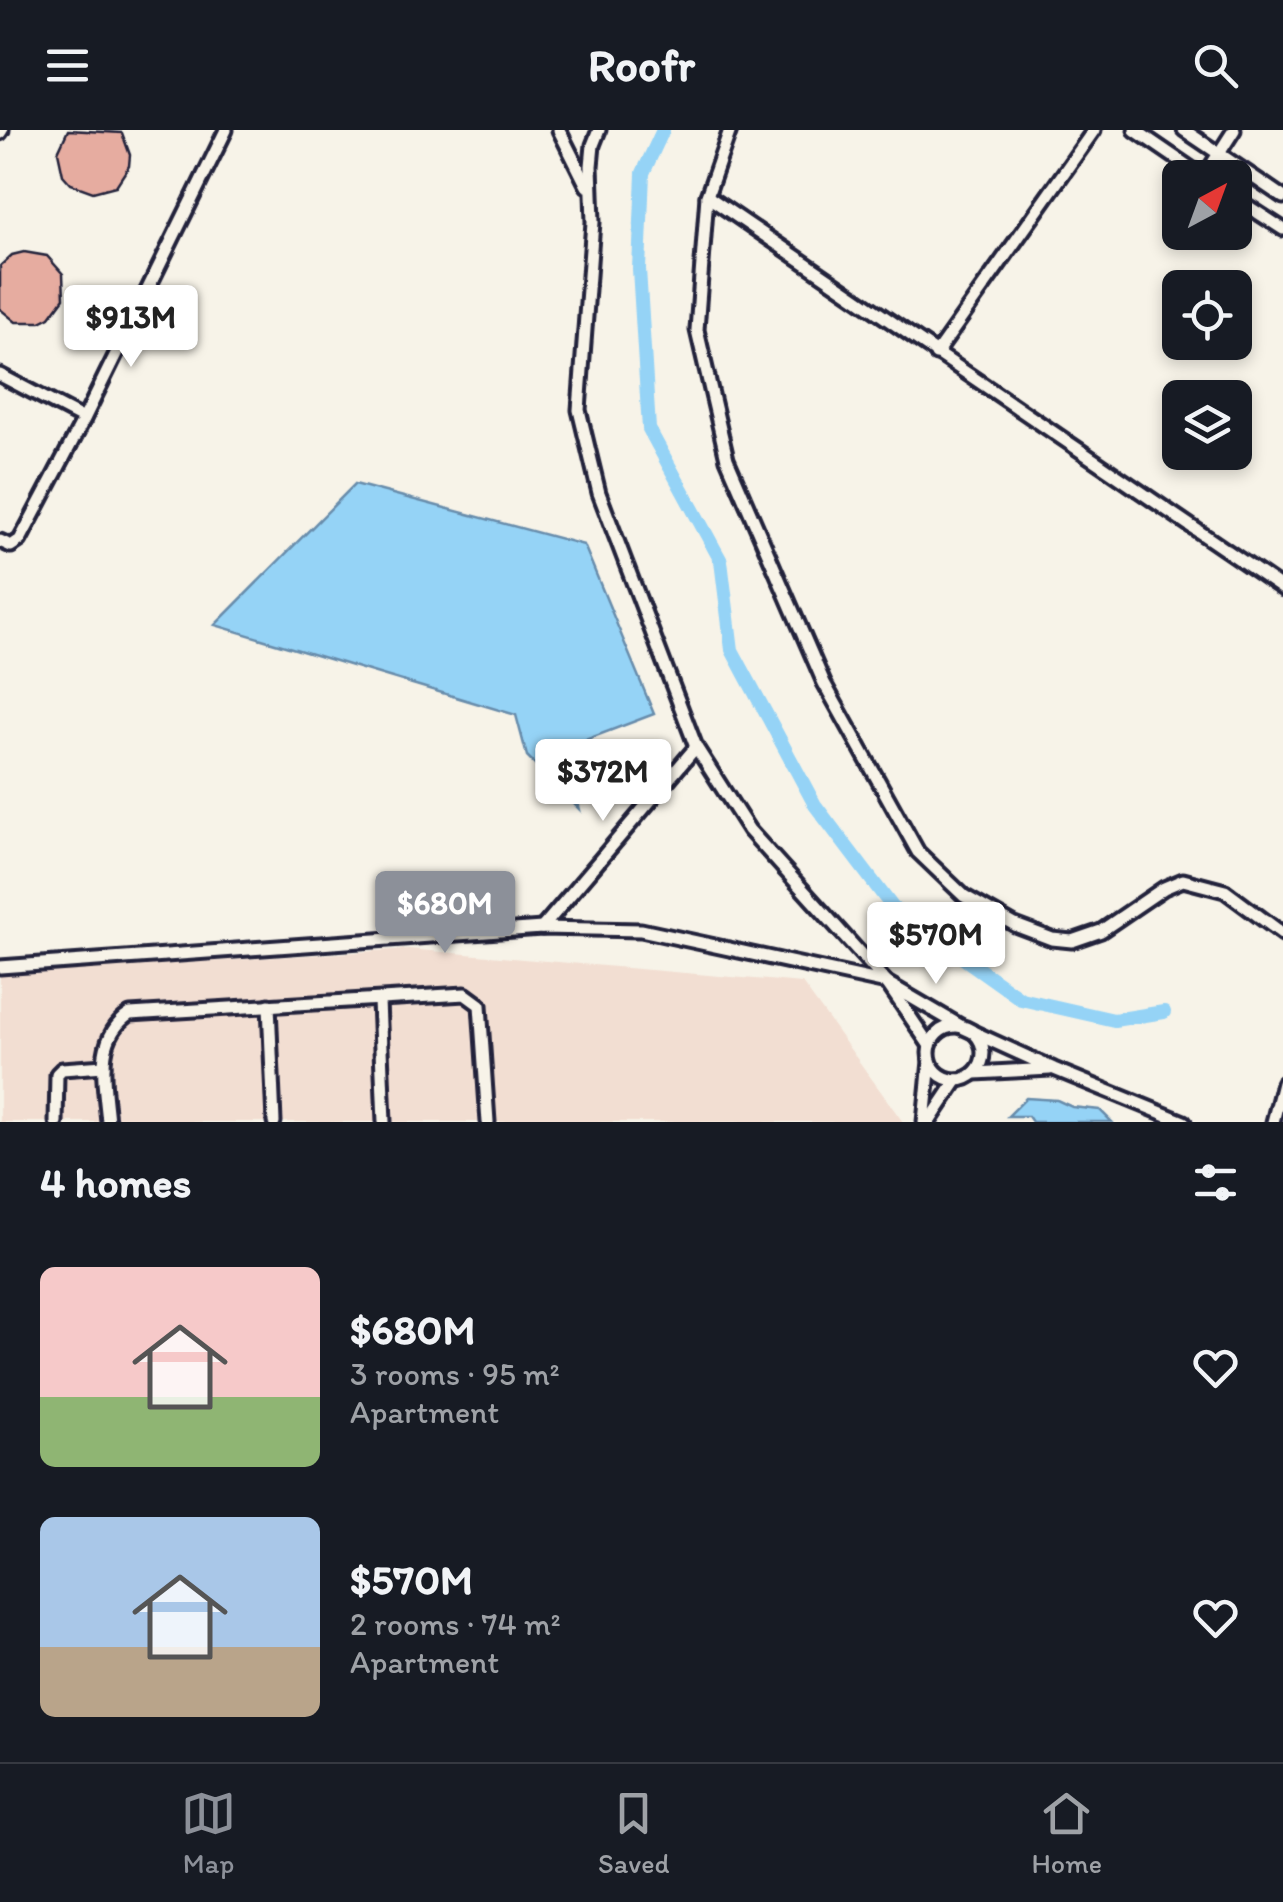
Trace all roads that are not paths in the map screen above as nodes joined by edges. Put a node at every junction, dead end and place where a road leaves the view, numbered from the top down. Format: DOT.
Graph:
graph roads {
  1 [pos="226,130"];
  2 [pos="599,130"];
  3 [pos="730,130"];
  4 [pos="1094,130"];
  5 [pos="1135,130"];
  6 [pos="1184,130"];
  7 [pos="1234,130"];
  8 [pos="563,133"];
  9 [pos="593,146"];
  10 [pos="1219,154"];
  11 [pos="1179,160"];
  12 [pos="1215,160"];
  13 [pos="707,196"];
  14 [pos="1283,197"];
  15 [pos="592,199"];
  16 [pos="1252,209"];
  17 [pos="1283,229"];
  18 [pos="936,354"];
  19 [pos="0,376"];
  20 [pos="84,419"];
  21 [pos="0,541"];
  22 [pos="1283,589"];
  23 [pos="696,747"];
  24 [pos="542,928"];
  25 [pos="1283,934"];
  26 [pos="0,967"];
  27 [pos="887,983"];
  28 [pos="379,1001"];
  29 [pos="269,1005"];
  30 [pos="964,1028"];
  31 [pos="930,1046"];
  32 [pos="930,1060"];
  33 [pos="104,1066"];
  34 [pos="1054,1069"];
  35 [pos="974,1073"];
  36 [pos="957,1080"];
  37 [pos="1283,1083"];
  38 [pos="56,1122"];
  39 [pos="108,1122"];
  40 [pos="274,1122"];
  41 [pos="384,1122"];
  42 [pos="488,1122"];
  43 [pos="927,1122"];
  44 [pos="1184,1122"];
  45 [pos="1273,1122"];
  1 -- 20 [label="street"];
  2 -- 9 [label="street"];
  3 -- 13 [label="street"];
  4 -- 18 [label="street"];
  5 -- 11 [label="street"];
  6 -- 10 [label="street"];
  7 -- 10 [label="street"];
  8 -- 9 [label="street"];
  8 -- 15 [label="street"];
  9 -- 15 [label="street"];
  10 -- 12 [label="street"];
  10 -- 14 [label="street"];
  13 -- 18 [label="street"];
  13 -- 25 [label="street"];
  15 -- 23 [label="street"];
  16 -- 17 [label="street"];
  18 -- 22 [label="street"];
  19 -- 20 [label="street"];
  20 -- 21 [label="street"];
  23 -- 24 [label="street"];
  23 -- 27 [label="street"];
  24 -- 26 [label="street"];
  24 -- 27 [label="street"];
  27 -- 30 [label="street"];
  27 -- 31 [label="street"];
  28 -- 29 [label="street"];
  28 -- 41 [label="street"];
  28 -- 42 [label="street"];
  29 -- 33 [label="street"];
  29 -- 40 [label="street"];
  30 -- 31 [label="street"];
  30 -- 34 [label="street"];
  30 -- 35 [label="street"];
  31 -- 32 [label="street"];
  32 -- 36 [label="street"];
  32 -- 43 [label="street"];
  33 -- 38 [label="street"];
  33 -- 39 [label="street"];
  34 -- 35 [label="street"];
  34 -- 44 [label="street"];
  35 -- 36 [label="street"];
  36 -- 43 [label="street"];
  37 -- 45 [label="street"];
}
